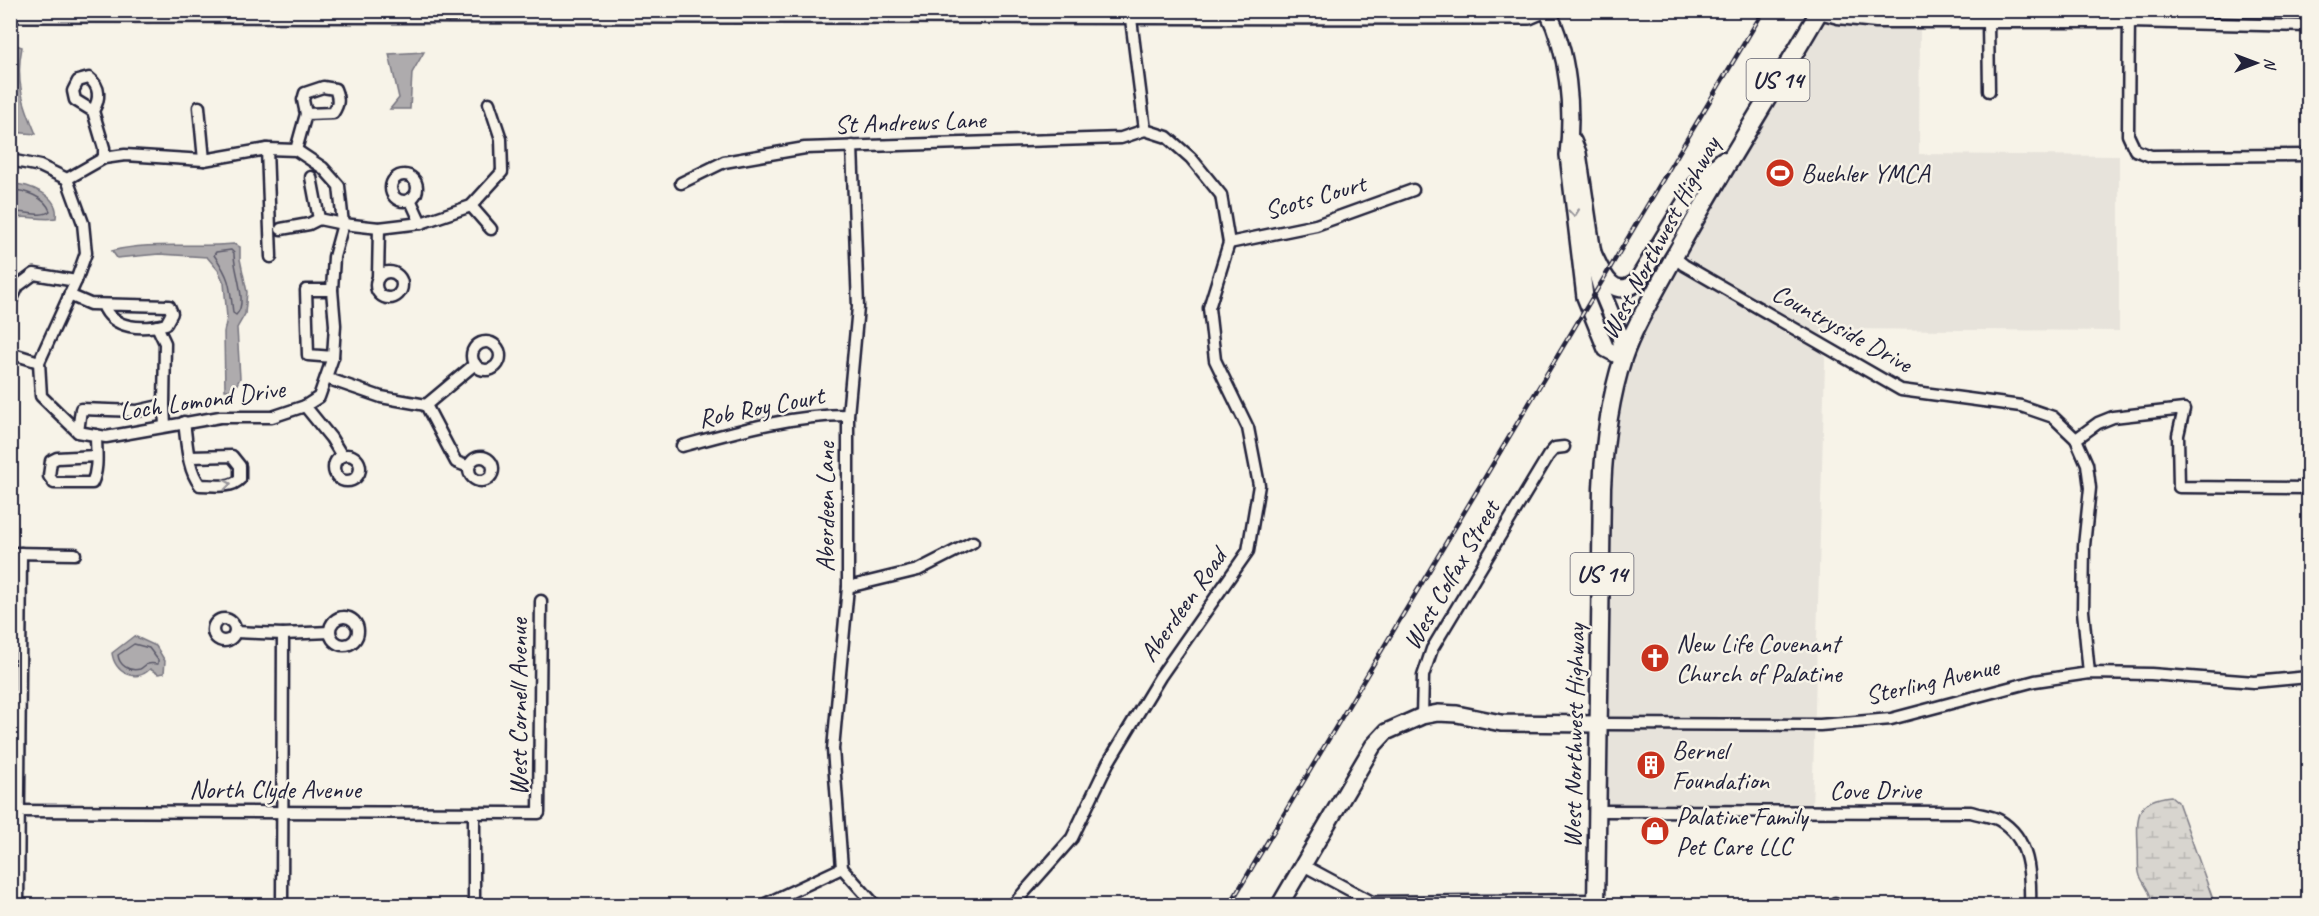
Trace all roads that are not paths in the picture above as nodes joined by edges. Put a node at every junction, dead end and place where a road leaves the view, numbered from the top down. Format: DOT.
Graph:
graph roads {
  1 [pos="1543,10"];
  2 [pos="1547,10"];
  3 [pos="1130,12"];
  4 [pos="1820,12"];
  5 [pos="10,14"];
  6 [pos="2129,16"];
  7 [pos="1988,22"];
  8 [pos="2308,26"];
  9 [pos="1989,91"];
  10 [pos="489,103"];
  11 [pos="199,107"];
  12 [pos="93,111"];
  13 [pos="306,114"];
  14 [pos="1145,130"];
  15 [pos="1570,134"];
  16 [pos="852,146"];
  17 [pos="267,149"];
  18 [pos="296,150"];
  19 [pos="1735,150"];
  20 [pos="2308,155"];
  21 [pos="104,158"];
  22 [pos="10,160"];
  23 [pos="204,160"];
  24 [pos="310,177"];
  25 [pos="67,179"];
  26 [pos="681,183"];
  27 [pos="1413,190"];
  28 [pos="410,199"];
  29 [pos="471,206"];
  30 [pos="319,219"];
  31 [pos="421,223"];
  32 [pos="343,224"];
  33 [pos="379,228"];
  34 [pos="281,229"];
  35 [pos="491,229"];
  36 [pos="1229,243"];
  37 [pos="1592,252"];
  38 [pos="270,257"];
  39 [pos="1674,257"];
  40 [pos="378,278"];
  41 [pos="76,281"];
  42 [pos="332,290"];
  43 [pos="69,295"];
  44 [pos="10,303"];
  45 [pos="103,305"];
  46 [pos="157,326"];
  47 [pos="10,354"];
  48 [pos="333,357"];
  49 [pos="1623,358"];
  50 [pos="39,362"];
  51 [pos="475,363"];
  52 [pos="326,378"];
  53 [pos="164,405"];
  54 [pos="426,405"];
  55 [pos="305,406"];
  56 [pos="848,415"];
  57 [pos="184,422"];
  58 [pos="165,426"];
  59 [pos="78,432"];
  60 [pos="96,435"];
  61 [pos="2076,438"];
  62 [pos="682,446"];
  63 [pos="1564,447"];
  64 [pos="96,456"];
  65 [pos="342,456"];
  66 [pos="190,457"];
  67 [pos="469,467"];
  68 [pos="2308,488"];
  69 [pos="973,542"];
  70 [pos="16,553"];
  71 [pos="75,554"];
  72 [pos="848,587"];
  73 [pos="541,601"];
  74 [pos="236,632"];
  75 [pos="330,632"];
  76 [pos="283,634"];
  77 [pos="2089,673"];
  78 [pos="2308,676"];
  79 [pos="1422,716"];
  80 [pos="1599,724"];
  81 [pos="15,811"];
  82 [pos="282,811"];
  83 [pos="1598,811"];
  84 [pos="474,813"];
  85 [pos="539,813"];
  86 [pos="1303,865"];
  87 [pos="842,868"];
  88 [pos="1596,903"];
  89 [pos="18,906"];
  90 [pos="282,906"];
  91 [pos="474,906"];
  92 [pos="761,906"];
  93 [pos="876,906"];
  94 [pos="1012,906"];
  95 [pos="1279,906"];
  96 [pos="2030,906"];
  1 -- 3 [label="main road"];
  2 -- 15 [label="main road"];
  3 -- 5 [label="main road"];
  3 -- 14 [label="street"];
  4 -- 7 [label="street"];
  4 -- 19 [label="main road, West Northwest Highway / US 14"];
  6 -- 7 [label="street"];
  6 -- 8 [label="street"];
  6 -- 20 [label="street"];
  7 -- 9 [label="street"];
  10 -- 29 [label="street"];
  11 -- 23 [label="street"];
  12 -- 21 [label="street"];
  13 -- 18 [label="street"];
  14 -- 16 [label="street, St Andrews Lane"];
  14 -- 36 [label="street, Aberdeen Road"];
  15 -- 37 [label="main road"];
  15 -- 49 [label="main road, one-way"];
  16 -- 26 [label="street, St Andrews Lane"];
  16 -- 56 [label="street, Aberdeen Lane"];
  17 -- 18 [label="street"];
  17 -- 23 [label="street"];
  17 -- 38 [label="street"];
  18 -- 32 [label="street, Loch Lomond Drive"];
  19 -- 37 [label="main road"];
  19 -- 39 [label="main road, West Northwest Highway / US 14"];
  21 -- 23 [label="street"];
  21 -- 25 [label="street"];
  22 -- 25 [label="street"];
  24 -- 30 [label="street"];
  25 -- 41 [label="street"];
  27 -- 36 [label="street, Scots Court"];
  28 -- 31 [label="street"];
  29 -- 31 [label="street"];
  29 -- 35 [label="street"];
  30 -- 32 [label="street"];
  30 -- 34 [label="street"];
  31 -- 33 [label="street"];
  32 -- 33 [label="street"];
  32 -- 42 [label="street, Loch Lomond Drive"];
  33 -- 40 [label="street"];
  36 -- 94 [label="street, Aberdeen Road"];
  37 -- 49 [label="main road"];
  39 -- 49 [label="main road, West Northwest Highway / US 14"];
  39 -- 61 [label="street, Countryside Drive"];
  41 -- 43 [label="street"];
  41 -- 44 [label="street"];
  42 -- 48 [label="street, Loch Lomond Drive"];
  42 -- 48 [label="street"];
  43 -- 45 [label="street"];
  43 -- 50 [label="street"];
  45 -- 46 [label="street"];
  45 -- 46 [label="street"];
  46 -- 53 [label="street"];
  47 -- 50 [label="street"];
  48 -- 52 [label="street, Loch Lomond Drive"];
  49 -- 80 [label="main road, West Northwest Highway / US 14"];
  50 -- 59 [label="street"];
  51 -- 54 [label="street"];
  52 -- 54 [label="street"];
  52 -- 55 [label="street, Loch Lomond Drive"];
  53 -- 58 [label="street"];
  53 -- 59 [label="street"];
  54 -- 67 [label="street"];
  55 -- 57 [label="street, Loch Lomond Drive"];
  55 -- 65 [label="street"];
  56 -- 62 [label="street, Rob Roy Court"];
  56 -- 72 [label="street, Aberdeen Lane"];
  57 -- 58 [label="street, Loch Lomond Drive"];
  57 -- 66 [label="street"];
  58 -- 60 [label="street, Loch Lomond Drive"];
  59 -- 60 [label="street, Loch Lomond Drive"];
  60 -- 64 [label="street"];
  61 -- 68 [label="street"];
  61 -- 77 [label="street, Countryside Drive"];
  63 -- 79 [label="street, West Colfax Street"];
  64 -- 64 [label="street"];
  66 -- 66 [label="street, one-way"];
  69 -- 72 [label="street"];
  70 -- 71 [label="street"];
  70 -- 81 [label="street"];
  72 -- 87 [label="street, Aberdeen Lane"];
  73 -- 85 [label="street, West Cornell Avenue"];
  74 -- 76 [label="street"];
  75 -- 76 [label="street"];
  76 -- 82 [label="street"];
  77 -- 78 [label="street, Sterling Avenue"];
  77 -- 80 [label="street, Sterling Avenue"];
  79 -- 80 [label="main road, Sterling Avenue"];
  79 -- 86 [label="main road"];
  80 -- 83 [label="main road, West Northwest Highway / US 14"];
  81 -- 82 [label="street, North Clyde Avenue"];
  81 -- 89 [label="street"];
  82 -- 84 [label="street, North Clyde Avenue"];
  82 -- 90 [label="street"];
  83 -- 88 [label="main road, West Northwest Highway / US 14"];
  83 -- 96 [label="street, Cove Drive"];
  84 -- 85 [label="street, North Clyde Avenue"];
  84 -- 91 [label="street"];
  86 -- 88 [label="street"];
  86 -- 95 [label="main road"];
  87 -- 92 [label="street"];
  87 -- 93 [label="street"];
}
